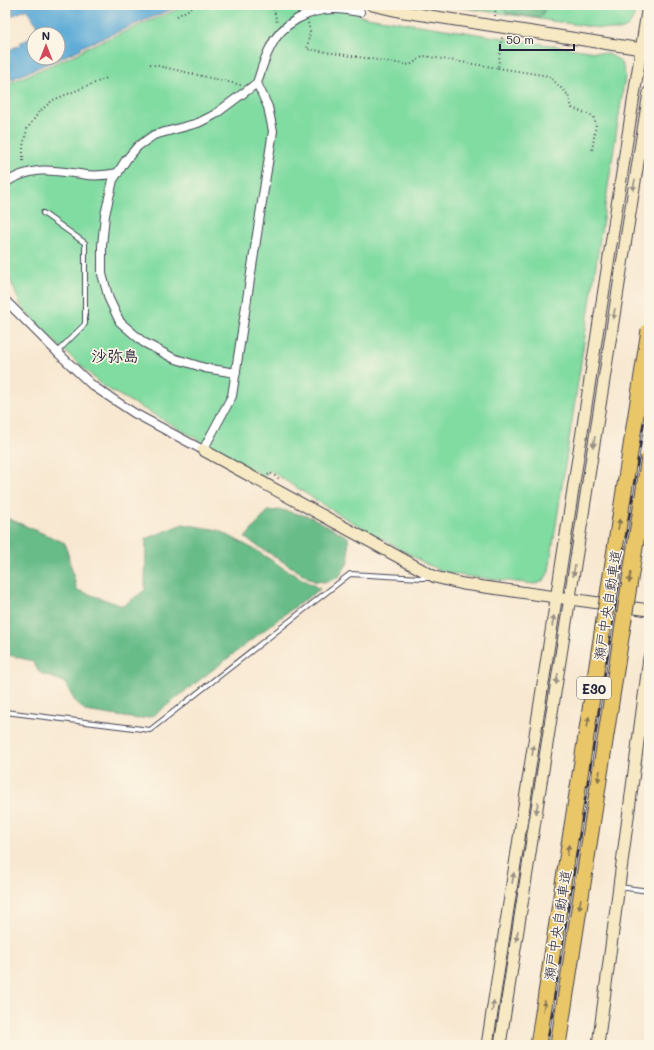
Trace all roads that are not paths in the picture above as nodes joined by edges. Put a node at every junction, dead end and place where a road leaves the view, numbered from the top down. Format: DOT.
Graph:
graph roads {
  1 [pos="372,5"];
  2 [pos="648,5"];
  3 [pos="360,12"];
  4 [pos="645,50"];
  5 [pos="257,83"];
  6 [pos="649,92"];
  7 [pos="118,173"];
  8 [pos="5,183"];
  9 [pos="43,213"];
  10 [pos="5,300"];
  11 [pos="649,330"];
  12 [pos="57,352"];
  13 [pos="236,373"];
  14 [pos="203,450"];
  15 [pos="649,457"];
  16 [pos="435,577"];
  17 [pos="557,598"];
  18 [pos="569,599"];
  19 [pos="649,610"];
  20 [pos="649,658"];
  21 [pos="5,712"];
  22 [pos="619,887"];
  23 [pos="649,891"];
  24 [pos="487,1045"];
  25 [pos="500,1045"];
  26 [pos="538,1045"];
  27 [pos="558,1045"];
  28 [pos="598,1045"];
  1 -- 4 [label="street"];
  2 -- 4 [label="street"];
  3 -- 5 [label="street"];
  4 -- 17 [label="street"];
  5 -- 7 [label="street"];
  5 -- 13 [label="street"];
  6 -- 18 [label="street, one-way"];
  7 -- 8 [label="street"];
  7 -- 13 [label="street"];
  9 -- 12 [label="lane"];
  10 -- 12 [label="street"];
  26 -- 11 [label="highway, 瀬戸中央自動車道 / E30, one-way, bridge"];
  12 -- 14 [label="street"];
  13 -- 14 [label="street"];
  14 -- 16 [label="street"];
  15 -- 27 [label="highway, 瀬戸中央自動車道 / E30, one-way, bridge"];
  16 -- 17 [label="street"];
  16 -- 21 [label="lane"];
  17 -- 18 [label="street"];
  24 -- 17 [label="street, one-way"];
  18 -- 19 [label="street"];
  18 -- 25 [label="street, one-way"];
  20 -- 22 [label="street"];
  22 -- 23 [label="lane"];
  22 -- 28 [label="street"];
}
